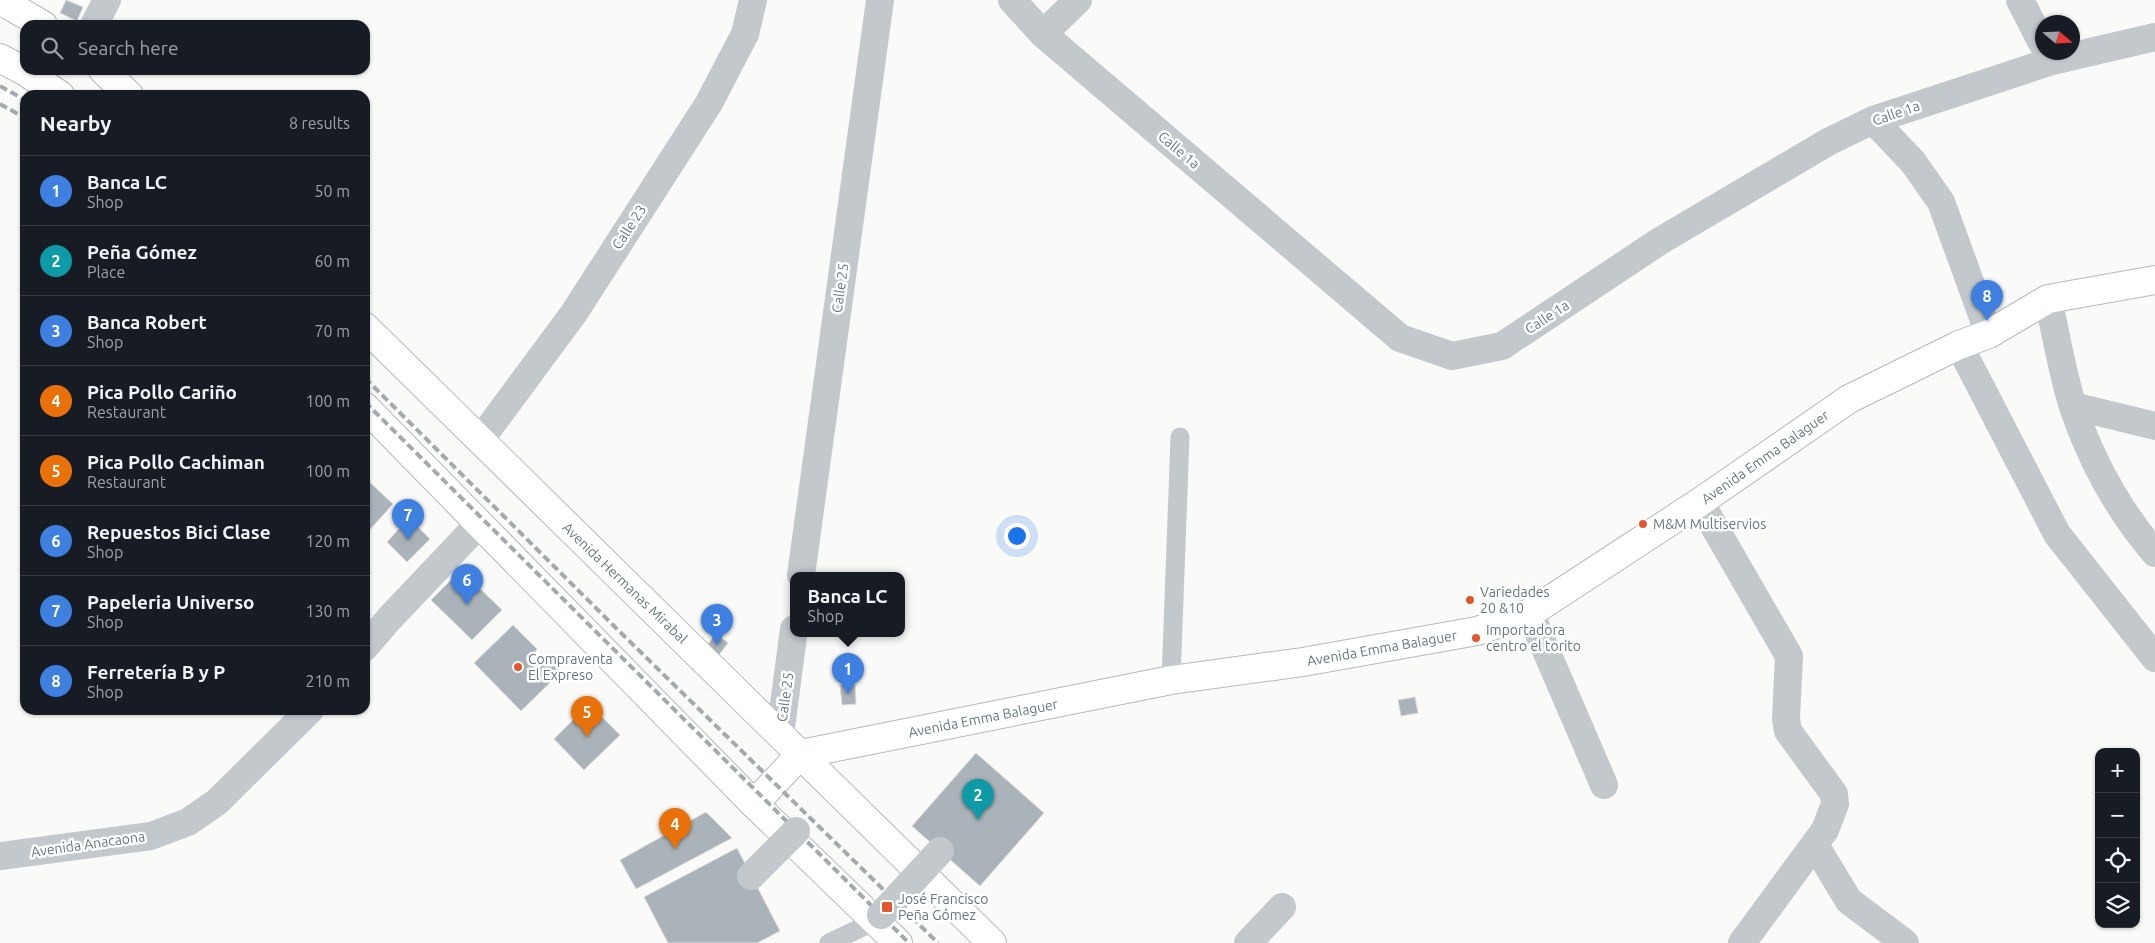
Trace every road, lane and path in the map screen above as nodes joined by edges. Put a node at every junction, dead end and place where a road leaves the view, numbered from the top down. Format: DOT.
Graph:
graph roads {
  1 [pos="0,0"];
  2 [pos="107,0"];
  3 [pos="753,0"];
  4 [pos="880,0"];
  5 [pos="1012,0"];
  6 [pos="1078,0"];
  7 [pos="2020,0"];
  8 [pos="34,20"];
  9 [pos="97,20"];
  10 [pos="2035,29"];
  11 [pos="1043,34"];
  12 [pos="2155,37"];
  13 [pos="2080,47"];
  14 [pos="2035,57"];
  15 [pos="0,58"];
  16 [pos="20,69"];
  17 [pos="30,75"];
  18 [pos="108,75"];
  19 [pos="53,90"];
  20 [pos="124,90"];
  21 [pos="1873,120"];
  22 [pos="2155,280"];
  23 [pos="2048,299"];
  24 [pos="370,332"];
  25 [pos="1989,334"];
  26 [pos="1959,345"];
  27 [pos="2073,406"];
  28 [pos="370,412"];
  29 [pos="2155,426"];
  30 [pos="1180,437"];
  31 [pos="480,440"];
  32 [pos="1700,502"];
  33 [pos="479,524"];
  34 [pos="2155,553"];
  35 [pos="802,572"];
  36 [pos="1530,613"];
  37 [pos="793,637"];
  38 [pos="370,642"];
  39 [pos="2155,658"];
  40 [pos="1171,680"];
  41 [pos="305,715"];
  42 [pos="780,735"];
  43 [pos="801,754"];
  44 [pos="1604,785"];
  45 [pos="754,804"];
  46 [pos="796,832"];
  47 [pos="1815,845"];
  48 [pos="940,851"];
  49 [pos="0,856"];
  50 [pos="751,876"];
  51 [pos="1282,907"];
  52 [pos="878,918"];
  53 [pos="829,943"];
  54 [pos="898,943"];
  55 [pos="992,943"];
  56 [pos="1248,943"];
  57 [pos="1742,943"];
  58 [pos="1905,943"];
  1 -- 8 [label="main road"];
  2 -- 9 [label="street"];
  3 -- 31 [label="street, Calle 23"];
  4 -- 35 [label="street, Calle 25"];
  5 -- 11 [label="street, Calle 1a"];
  6 -- 11 [label="street"];
  7 -- 10 [label="street"];
  11 -- 21 [label="street, Calle 1a"];
  12 -- 13 [label="street, Calle 1a"];
  14 -- 21 [label="street, Calle 1a"];
  15 -- 16 [label="main road"];
  17 -- 19 [label="main road"];
  18 -- 20 [label="main road"];
  21 -- 25 [label="street"];
  22 -- 23 [label="main road, Avenida Emma Balaguer"];
  23 -- 25 [label="main road, Avenida Emma Balaguer"];
  23 -- 27 [label="street"];
  24 -- 31 [label="main road, Avenida Hermanas Mirabal"];
  25 -- 26 [label="main road, Avenida Emma Balaguer"];
  26 -- 32 [label="main road, Avenida Emma Balaguer"];
  26 -- 39 [label="street"];
  27 -- 29 [label="street"];
  27 -- 34 [label="street"];
  28 -- 33 [label="main road"];
  30 -- 40 [label="lane"];
  31 -- 42 [label="main road, Avenida Hermanas Mirabal"];
  32 -- 36 [label="main road, Avenida Emma Balaguer"];
  32 -- 47 [label="street"];
  33 -- 38 [label="street"];
  33 -- 45 [label="main road"];
  36 -- 40 [label="main road, Avenida Emma Balaguer"];
  36 -- 44 [label="street"];
  37 -- 42 [label="street, Calle 25"];
  40 -- 43 [label="main road, Avenida Emma Balaguer"];
  41 -- 49 [label="street, Avenida Anacaona"];
  42 -- 43 [label="main road, Avenida Hermanas Mirabal"];
  43 -- 45 [label="main road"];
  43 -- 55 [label="main road, Avenida Hermanas Mirabal"];
  45 -- 52 [label="main road"];
  46 -- 50 [label="street, bridge"];
  47 -- 57 [label="street"];
  47 -- 58 [label="street"];
  48 -- 52 [label="street, bridge"];
  51 -- 56 [label="street"];
  52 -- 53 [label="lane"];
  52 -- 54 [label="main road"];
}
